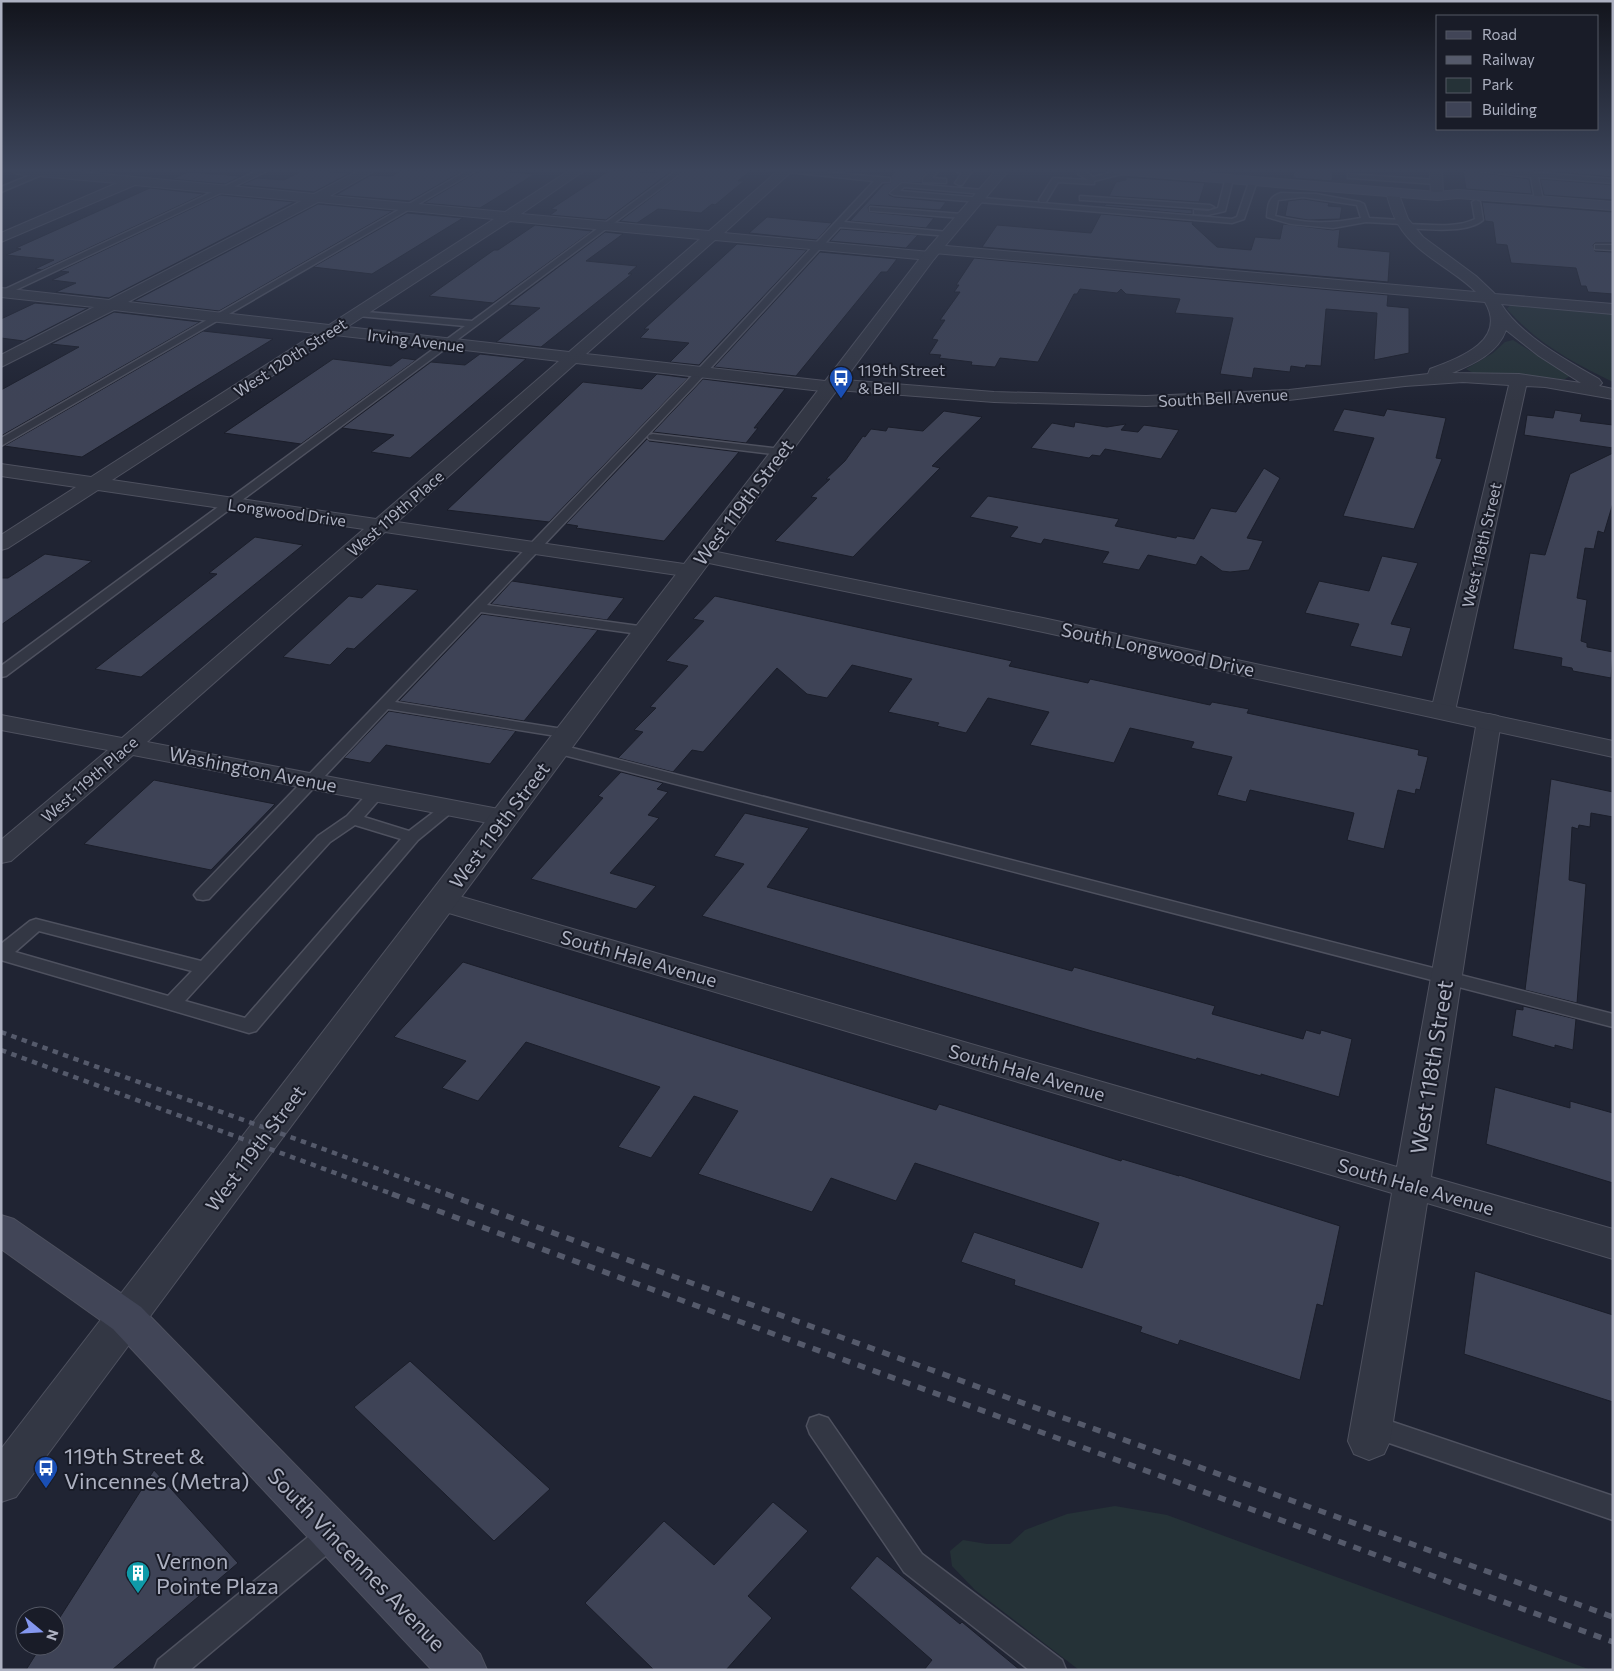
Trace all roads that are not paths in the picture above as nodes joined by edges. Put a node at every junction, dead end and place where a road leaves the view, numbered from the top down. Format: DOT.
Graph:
graph roads {
  1 [pos="99,248"];
  2 [pos="221,248"];
  3 [pos="339,248"];
  4 [pos="458,248"];
  5 [pos="577,248"];
  6 [pos="698,248"];
  7 [pos="816,248"];
  8 [pos="856,248"];
  9 [pos="936,248"];
  10 [pos="1427,248"];
  11 [pos="932,252"];
  12 [pos="2,293"];
  13 [pos="1489,298"];
  14 [pos="112,305"];
  15 [pos="1613,309"];
  16 [pos="358,313"];
  17 [pos="1500,316"];
  18 [pos="219,317"];
  19 [pos="474,324"];
  20 [pos="332,330"];
  21 [pos="448,344"];
  22 [pos="573,358"];
  23 [pos="1,362"];
  24 [pos="701,373"];
  25 [pos="1518,379"];
  26 [pos="1405,381"];
  27 [pos="831,386"];
  28 [pos="1613,393"];
  29 [pos="653,437"];
  30 [pos="1,443"];
  31 [pos="781,452"];
  32 [pos="1,470"];
  33 [pos="94,484"];
  34 [pos="230,504"];
  35 [pos="380,526"];
  36 [pos="1,544"];
  37 [pos="534,548"];
  38 [pos="697,563"];
  39 [pos="476,607"];
  40 [pos="646,631"];
  41 [pos="1,673"];
  42 [pos="384,704"];
  43 [pos="1443,711"];
  44 [pos="1489,721"];
  45 [pos="1,722"];
  46 [pos="563,741"];
  47 [pos="129,745"];
  48 [pos="1613,749"];
  49 [pos="312,781"];
  50 [pos="376,794"];
  51 [pos="449,808"];
  52 [pos="504,818"];
  53 [pos="353,819"];
  54 [pos="412,837"];
  55 [pos="1,855"];
  56 [pos="203,895"];
  57 [pos="442,901"];
  58 [pos="1,954"];
  59 [pos="205,968"];
  60 [pos="1446,978"];
  61 [pos="172,1004"];
  62 [pos="1613,1021"];
  63 [pos="1412,1185"];
  64 [pos="1,1228"];
  65 [pos="1613,1244"];
  66 [pos="127,1318"];
  67 [pos="819,1426"];
  68 [pos="1371,1434"];
  69 [pos="1,1484"];
  70 [pos="1613,1508"];
  71 [pos="333,1533"];
  72 [pos="168,1670"];
  73 [pos="464,1670"];
  74 [pos="1052,1670"];
  1 -- 12 [label="lane"];
  2 -- 14 [label="street"];
  3 -- 18 [label="lane"];
  4 -- 16 [label="street, West 120th Street"];
  5 -- 19 [label="lane"];
  6 -- 22 [label="street, West 119th Place"];
  7 -- 24 [label="lane"];
  8 -- 11 [label="street"];
  9 -- 11 [label="street, West 119th Street"];
  10 -- 13 [label="street"];
  11 -- 13 [label="street"];
  11 -- 27 [label="street, West 119th Street"];
  12 -- 14 [label="street, Irving Avenue"];
  13 -- 15 [label="street"];
  13 -- 17 [label="street"];
  14 -- 18 [label="street, Irving Avenue"];
  14 -- 23 [label="street"];
  16 -- 19 [label="lane"];
  16 -- 20 [label="street, West 120th Street"];
  17 -- 26 [label="street"];
  17 -- 28 [label="street"];
  18 -- 20 [label="street, Irving Avenue"];
  18 -- 30 [label="lane"];
  19 -- 21 [label="lane"];
  20 -- 21 [label="street, Irving Avenue"];
  20 -- 33 [label="street, West 120th Street"];
  21 -- 22 [label="street, Irving Avenue"];
  21 -- 34 [label="lane"];
  22 -- 24 [label="street, Irving Avenue"];
  22 -- 35 [label="street, West 119th Place"];
  24 -- 27 [label="street, Irving Avenue"];
  24 -- 37 [label="lane"];
  25 -- 26 [label="street, South Bell Avenue"];
  25 -- 28 [label="street, South Bell Avenue"];
  25 -- 43 [label="street, West 118th Street"];
  26 -- 27 [label="street, South Bell Avenue"];
  27 -- 31 [label="street, West 119th Street"];
  29 -- 31 [label="lane"];
  31 -- 38 [label="street, West 119th Street"];
  32 -- 33 [label="street, Longwood Drive"];
  33 -- 34 [label="street, Longwood Drive"];
  33 -- 36 [label="street, West 120th Street"];
  34 -- 35 [label="street, Longwood Drive"];
  34 -- 41 [label="lane"];
  35 -- 37 [label="street, Longwood Drive"];
  35 -- 47 [label="street, West 119th Place"];
  37 -- 38 [label="street, Longwood Drive"];
  37 -- 39 [label="lane"];
  38 -- 40 [label="street, West 119th Street"];
  38 -- 43 [label="street, South Longwood Drive"];
  39 -- 40 [label="lane"];
  39 -- 42 [label="lane"];
  40 -- 46 [label="street, West 119th Street"];
  42 -- 46 [label="lane"];
  42 -- 49 [label="lane"];
  43 -- 44 [label="street, South Longwood Drive"];
  44 -- 48 [label="street, South Longwood Drive"];
  44 -- 60 [label="street, West 118th Street"];
  45 -- 47 [label="street, Washington Avenue"];
  46 -- 52 [label="street, West 119th Street"];
  46 -- 60 [label="lane"];
  47 -- 49 [label="street, Washington Avenue"];
  47 -- 55 [label="street, West 119th Place"];
  49 -- 50 [label="street, Washington Avenue"];
  49 -- 56 [label="lane"];
  50 -- 51 [label="street, Washington Avenue"];
  50 -- 53 [label="lane"];
  51 -- 52 [label="street, Washington Avenue"];
  51 -- 54 [label="lane"];
  52 -- 57 [label="street, West 119th Street"];
  53 -- 54 [label="lane"];
  53 -- 59 [label="lane"];
  54 -- 61 [label="lane"];
  57 -- 63 [label="street, South Hale Avenue"];
  57 -- 66 [label="street, West 119th Street"];
  58 -- 59 [label="lane"];
  58 -- 61 [label="lane"];
  59 -- 61 [label="lane"];
  60 -- 62 [label="lane"];
  60 -- 63 [label="street, West 118th Street"];
  63 -- 65 [label="street, South Hale Avenue"];
  63 -- 68 [label="street, West 118th Street"];
  64 -- 66 [label="main road, South Vincennes Avenue"];
  66 -- 69 [label="street, West 119th Street"];
  66 -- 71 [label="main road, South Vincennes Avenue"];
  67 -- 74 [label="lane"];
  68 -- 70 [label="lane"];
  71 -- 72 [label="lane"];
  71 -- 73 [label="main road, South Vincennes Avenue"];
}
